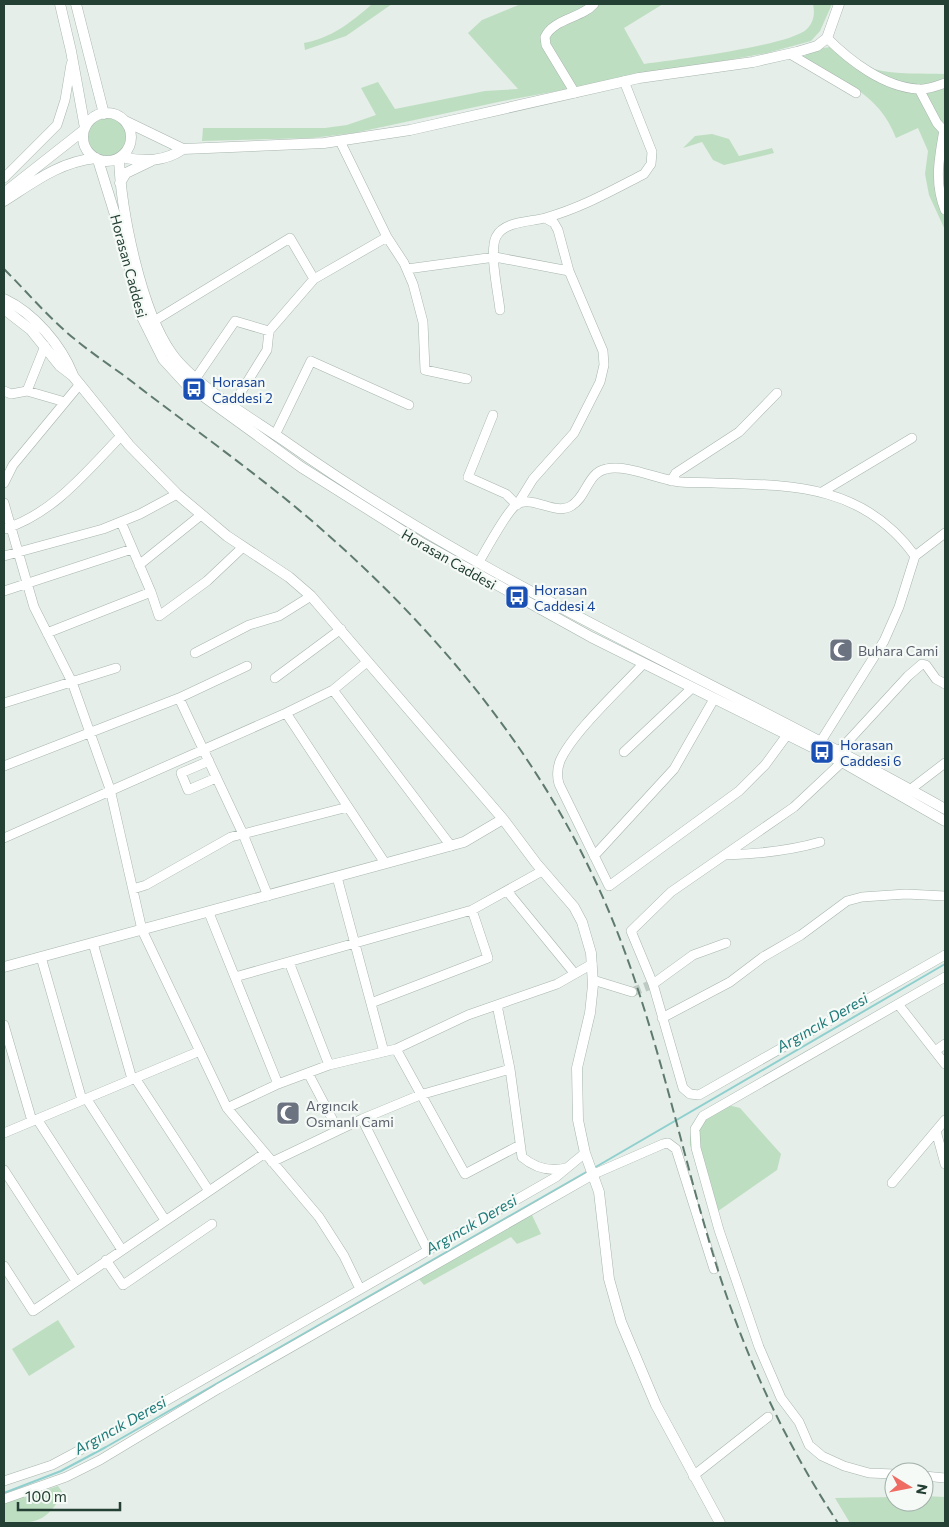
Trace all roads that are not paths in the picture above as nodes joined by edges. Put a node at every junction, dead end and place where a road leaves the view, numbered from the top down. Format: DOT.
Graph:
graph roads {
  1 [pos="60,4"];
  2 [pos="76,4"];
  3 [pos="594,4"];
  4 [pos="839,4"];
  5 [pos="826,38"];
  6 [pos="71,51"];
  7 [pos="790,54"];
  8 [pos="624,81"];
  9 [pos="945,83"];
  10 [pos="919,89"];
  11 [pos="574,93"];
  12 [pos="856,93"];
  13 [pos="104,114"];
  14 [pos="125,121"];
  15 [pos="85,129"];
  16 [pos="944,131"];
  17 [pos="340,141"];
  18 [pos="183,149"];
  19 [pos="120,158"];
  20 [pos="97,159"];
  21 [pos="153,160"];
  22 [pos="4,178"];
  23 [pos="120,183"];
  24 [pos="4,193"];
  25 [pos="4,201"];
  26 [pos="945,210"];
  27 [pos="545,218"];
  28 [pos="387,237"];
  29 [pos="495,257"];
  30 [pos="407,269"];
  31 [pos="569,271"];
  32 [pos="314,279"];
  33 [pos="4,299"];
  34 [pos="4,309"];
  35 [pos="500,310"];
  36 [pos="154,321"];
  37 [pos="269,331"];
  38 [pos="45,346"];
  39 [pos="196,378"];
  40 [pos="467,379"];
  41 [pos="77,380"];
  42 [pos="27,391"];
  43 [pos="777,393"];
  44 [pos="6,395"];
  45 [pos="65,402"];
  46 [pos="233,405"];
  47 [pos="409,405"];
  48 [pos="493,415"];
  49 [pos="275,435"];
  50 [pos="121,436"];
  51 [pos="912,438"];
  52 [pos="671,481"];
  53 [pos="4,483"];
  54 [pos="822,492"];
  55 [pos="177,494"];
  56 [pos="4,503"];
  57 [pos="517,504"];
  58 [pos="201,515"];
  59 [pos="121,522"];
  60 [pos="7,528"];
  61 [pos="945,534"];
  62 [pos="243,547"];
  63 [pos="132,549"];
  64 [pos="18,552"];
  65 [pos="4,556"];
  66 [pos="915,556"];
  67 [pos="479,562"];
  68 [pos="139,565"];
  69 [pos="26,582"];
  70 [pos="4,591"];
  71 [pos="151,592"];
  72 [pos="311,596"];
  73 [pos="341,629"];
  74 [pos="47,633"];
  75 [pos="195,652"];
  76 [pos="367,662"];
  77 [pos="643,664"];
  78 [pos="247,666"];
  79 [pos="116,668"];
  80 [pos="275,678"];
  81 [pos="72,682"];
  82 [pos="945,684"];
  83 [pos="692,688"];
  84 [pos="333,690"];
  85 [pos="179,698"];
  86 [pos="714,699"];
  87 [pos="4,703"];
  88 [pos="286,713"];
  89 [pos="90,734"];
  90 [pos="787,735"];
  91 [pos="821,741"];
  92 [pos="203,748"];
  93 [pos="839,751"];
  94 [pos="624,752"];
  95 [pos="209,761"];
  96 [pos="842,762"];
  97 [pos="945,763"];
  98 [pos="4,766"];
  99 [pos="216,778"];
  100 [pos="911,789"];
  101 [pos="110,791"];
  102 [pos="348,807"];
  103 [pos="945,809"];
  104 [pos="503,819"];
  105 [pos="945,821"];
  106 [pos="243,834"];
  107 [pos="4,838"];
  108 [pos="820,842"];
  109 [pos="451,846"];
  110 [pos="724,855"];
  111 [pos="594,856"];
  112 [pos="385,864"];
  113 [pos="542,871"];
  114 [pos="336,877"];
  115 [pos="133,889"];
  116 [pos="507,891"];
  117 [pos="268,896"];
  118 [pos="945,896"];
  119 [pos="472,910"];
  120 [pos="209,913"];
  121 [pos="142,930"];
  122 [pos="93,943"];
  123 [pos="726,943"];
  124 [pos="355,944"];
  125 [pos="945,955"];
  126 [pos="41,957"];
  127 [pos="289,962"];
  128 [pos="592,964"];
  129 [pos="4,967"];
  130 [pos="575,974"];
  131 [pos="945,976"];
  132 [pos="235,978"];
  133 [pos="593,980"];
  134 [pos="653,984"];
  135 [pos="632,992"];
  136 [pos="371,1002"];
  137 [pos="898,1004"];
  138 [pos="496,1005"];
  139 [pos="662,1018"];
  140 [pos="4,1025"];
  141 [pos="945,1044"];
  142 [pos="396,1049"];
  143 [pos="200,1050"];
  144 [pos="935,1051"];
  145 [pos="384,1052"];
  146 [pos="945,1064"];
  147 [pos="329,1065"];
  148 [pos="510,1069"];
  149 [pos="308,1073"];
  150 [pos="134,1078"];
  151 [pos="278,1084"];
  152 [pos="420,1095"];
  153 [pos="84,1099"];
  154 [pos="227,1108"];
  155 [pos="362,1118"];
  156 [pos="35,1120"];
  157 [pos="945,1120"];
  158 [pos="338,1130"];
  159 [pos="936,1131"];
  160 [pos="4,1132"];
  161 [pos="520,1145"];
  162 [pos="265,1152"];
  163 [pos="586,1156"];
  164 [pos="272,1162"];
  165 [pos="945,1164"];
  166 [pos="567,1168"];
  167 [pos="4,1170"];
  168 [pos="593,1173"];
  169 [pos="892,1183"];
  170 [pos="208,1191"];
  171 [pos="165,1220"];
  172 [pos="212,1224"];
  173 [pos="122,1250"];
  174 [pos="428,1251"];
  175 [pos="106,1260"];
  176 [pos="4,1266"];
  177 [pos="714,1269"];
  178 [pos="76,1282"];
  179 [pos="360,1289"];
  180 [pos="768,1417"];
  181 [pos="884,1473"];
  182 [pos="693,1476"];
  183 [pos="4,1481"];
  184 [pos="4,1488"];
  185 [pos="8,1498"];
  186 [pos="720,1523"];
  1 -- 6 [label="street"];
  2 -- 13 [label="street"];
  3 -- 11 [label="street"];
  4 -- 5 [label="street"];
  5 -- 7 [label="street"];
  5 -- 10 [label="street"];
  6 -- 15 [label="street"];
  6 -- 22 [label="street"];
  7 -- 8 [label="street"];
  7 -- 12 [label="street"];
  8 -- 11 [label="street"];
  8 -- 27 [label="street"];
  9 -- 10 [label="street"];
  10 -- 16 [label="street"];
  11 -- 17 [label="street"];
  13 -- 14 [label="street"];
  13 -- 15 [label="street"];
  14 -- 18 [label="street"];
  14 -- 19 [label="street"];
  15 -- 20 [label="street"];
  15 -- 24 [label="street"];
  16 -- 26 [label="street"];
  17 -- 18 [label="street"];
  17 -- 28 [label="street"];
  18 -- 21 [label="street"];
  19 -- 20 [label="street"];
  19 -- 21 [label="street"];
  19 -- 23 [label="street, Horasan Caddesi"];
  20 -- 25 [label="street"];
  20 -- 77 [label="street, Horasan Caddesi"];
  21 -- 23 [label="street"];
  23 -- 36 [label="street, Horasan Caddesi"];
  27 -- 29 [label="street"];
  27 -- 31 [label="street"];
  28 -- 30 [label="street"];
  28 -- 32 [label="street"];
  29 -- 30 [label="street"];
  29 -- 31 [label="street"];
  29 -- 35 [label="street"];
  30 -- 40 [label="street"];
  31 -- 57 [label="street"];
  32 -- 36 [label="street"];
  32 -- 37 [label="street"];
  33 -- 41 [label="street"];
  34 -- 38 [label="street"];
  36 -- 39 [label="street, Horasan Caddesi"];
  37 -- 39 [label="street"];
  37 -- 46 [label="street"];
  38 -- 41 [label="street"];
  38 -- 42 [label="street"];
  39 -- 46 [label="street, Horasan Caddesi"];
  41 -- 45 [label="street"];
  41 -- 50 [label="street"];
  42 -- 44 [label="street"];
  42 -- 45 [label="street"];
  43 -- 52 [label="street"];
  45 -- 53 [label="street"];
  46 -- 49 [label="street, Horasan Caddesi"];
  47 -- 49 [label="street"];
  48 -- 57 [label="street"];
  49 -- 67 [label="street, Horasan Caddesi"];
  50 -- 55 [label="street"];
  50 -- 60 [label="street"];
  51 -- 54 [label="street"];
  52 -- 54 [label="street"];
  52 -- 57 [label="street"];
  54 -- 66 [label="street"];
  55 -- 58 [label="street"];
  55 -- 59 [label="street"];
  56 -- 60 [label="street"];
  57 -- 67 [label="street"];
  58 -- 62 [label="street"];
  58 -- 68 [label="street"];
  59 -- 63 [label="street"];
  59 -- 64 [label="street"];
  60 -- 64 [label="street"];
  61 -- 66 [label="street"];
  62 -- 71 [label="street"];
  62 -- 72 [label="street"];
  63 -- 68 [label="street"];
  63 -- 69 [label="street"];
  64 -- 65 [label="street"];
  64 -- 69 [label="street"];
  66 -- 91 [label="street"];
  67 -- 91 [label="street, Horasan Caddesi"];
  68 -- 71 [label="street"];
  69 -- 70 [label="street"];
  69 -- 74 [label="street"];
  71 -- 74 [label="street"];
  72 -- 73 [label="street"];
  72 -- 75 [label="street"];
  73 -- 76 [label="street"];
  73 -- 80 [label="street"];
  74 -- 81 [label="street"];
  76 -- 84 [label="street"];
  76 -- 104 [label="street"];
  77 -- 83 [label="street, Horasan Caddesi"];
  77 -- 111 [label="street"];
  78 -- 85 [label="street"];
  79 -- 81 [label="street"];
  81 -- 87 [label="street"];
  81 -- 89 [label="street"];
  82 -- 93 [label="street"];
  83 -- 86 [label="street, Horasan Caddesi"];
  83 -- 94 [label="street"];
  84 -- 88 [label="street"];
  84 -- 109 [label="street"];
  85 -- 89 [label="street"];
  85 -- 92 [label="street"];
  86 -- 90 [label="street, Horasan Caddesi"];
  86 -- 111 [label="street"];
  88 -- 92 [label="street"];
  88 -- 102 [label="street"];
  89 -- 98 [label="street"];
  89 -- 101 [label="street"];
  90 -- 96 [label="street, Horasan Caddesi"];
  90 -- 111 [label="street"];
  91 -- 93 [label="street, Horasan Caddesi"];
  92 -- 95 [label="street"];
  92 -- 101 [label="street"];
  93 -- 100 [label="street, Horasan Caddesi"];
  95 -- 99 [label="street"];
  95 -- 99 [label="street"];
  96 -- 105 [label="street, Horasan Caddesi"];
  96 -- 110 [label="street"];
  97 -- 100 [label="street"];
  99 -- 106 [label="street"];
  100 -- 103 [label="street, Horasan Caddesi"];
  101 -- 107 [label="street"];
  101 -- 115 [label="street"];
  102 -- 106 [label="street"];
  102 -- 112 [label="street"];
  104 -- 109 [label="street"];
  104 -- 113 [label="street"];
  106 -- 115 [label="street"];
  106 -- 117 [label="street"];
  108 -- 110 [label="street"];
  109 -- 112 [label="street"];
  110 -- 134 [label="street"];
  112 -- 114 [label="street"];
  113 -- 116 [label="street"];
  113 -- 128 [label="street"];
  114 -- 117 [label="street"];
  114 -- 124 [label="street"];
  115 -- 121 [label="street"];
  116 -- 119 [label="street"];
  116 -- 130 [label="street"];
  117 -- 120 [label="street"];
  118 -- 139 [label="street"];
  119 -- 124 [label="street"];
  119 -- 136 [label="street"];
  120 -- 121 [label="street"];
  120 -- 132 [label="street"];
  121 -- 122 [label="street"];
  121 -- 143 [label="street"];
  122 -- 126 [label="street"];
  122 -- 150 [label="street"];
  123 -- 134 [label="street"];
  124 -- 127 [label="street"];
  124 -- 136 [label="street"];
  125 -- 139 [label="street"];
  126 -- 129 [label="street"];
  126 -- 153 [label="street"];
  127 -- 132 [label="street"];
  127 -- 147 [label="street"];
  128 -- 130 [label="street"];
  128 -- 133 [label="street"];
  130 -- 138 [label="street"];
  131 -- 137 [label="street"];
  132 -- 151 [label="street"];
  133 -- 135 [label="street"];
  133 -- 163 [label="street"];
  134 -- 139 [label="street"];
  136 -- 145 [label="street"];
  137 -- 144 [label="street"];
  137 -- 181 [label="street"];
  138 -- 142 [label="street"];
  138 -- 148 [label="street"];
  140 -- 156 [label="street"];
  141 -- 144 [label="street"];
  142 -- 145 [label="street"];
  142 -- 152 [label="street"];
  143 -- 150 [label="street"];
  143 -- 154 [label="street"];
  144 -- 146 [label="street"];
  145 -- 147 [label="street"];
  147 -- 149 [label="street"];
  148 -- 152 [label="street"];
  148 -- 161 [label="street"];
  149 -- 151 [label="street"];
  149 -- 158 [label="street"];
  150 -- 153 [label="street"];
  150 -- 170 [label="street"];
  151 -- 154 [label="street"];
  152 -- 155 [label="street"];
  152 -- 161 [label="street"];
  153 -- 156 [label="street"];
  153 -- 171 [label="street"];
  154 -- 162 [label="street"];
  155 -- 158 [label="street"];
  155 -- 174 [label="street"];
  156 -- 160 [label="street"];
  156 -- 173 [label="street"];
  157 -- 159 [label="street"];
  158 -- 164 [label="street"];
  159 -- 165 [label="street"];
  159 -- 169 [label="street"];
  161 -- 166 [label="street"];
  162 -- 164 [label="street"];
  162 -- 170 [label="street"];
  163 -- 166 [label="street"];
  163 -- 168 [label="street"];
  164 -- 179 [label="street"];
  166 -- 174 [label="street"];
  167 -- 178 [label="street"];
  168 -- 177 [label="street"];
  168 -- 182 [label="street"];
  168 -- 185 [label="street"];
  170 -- 171 [label="street"];
  171 -- 173 [label="street"];
  172 -- 175 [label="street"];
  173 -- 175 [label="street"];
  174 -- 179 [label="street"];
  175 -- 178 [label="street"];
  176 -- 178 [label="street"];
  179 -- 183 [label="street"];
  180 -- 182 [label="street"];
  182 -- 186 [label="street"];
  184 -- 185 [label="street"];
}
